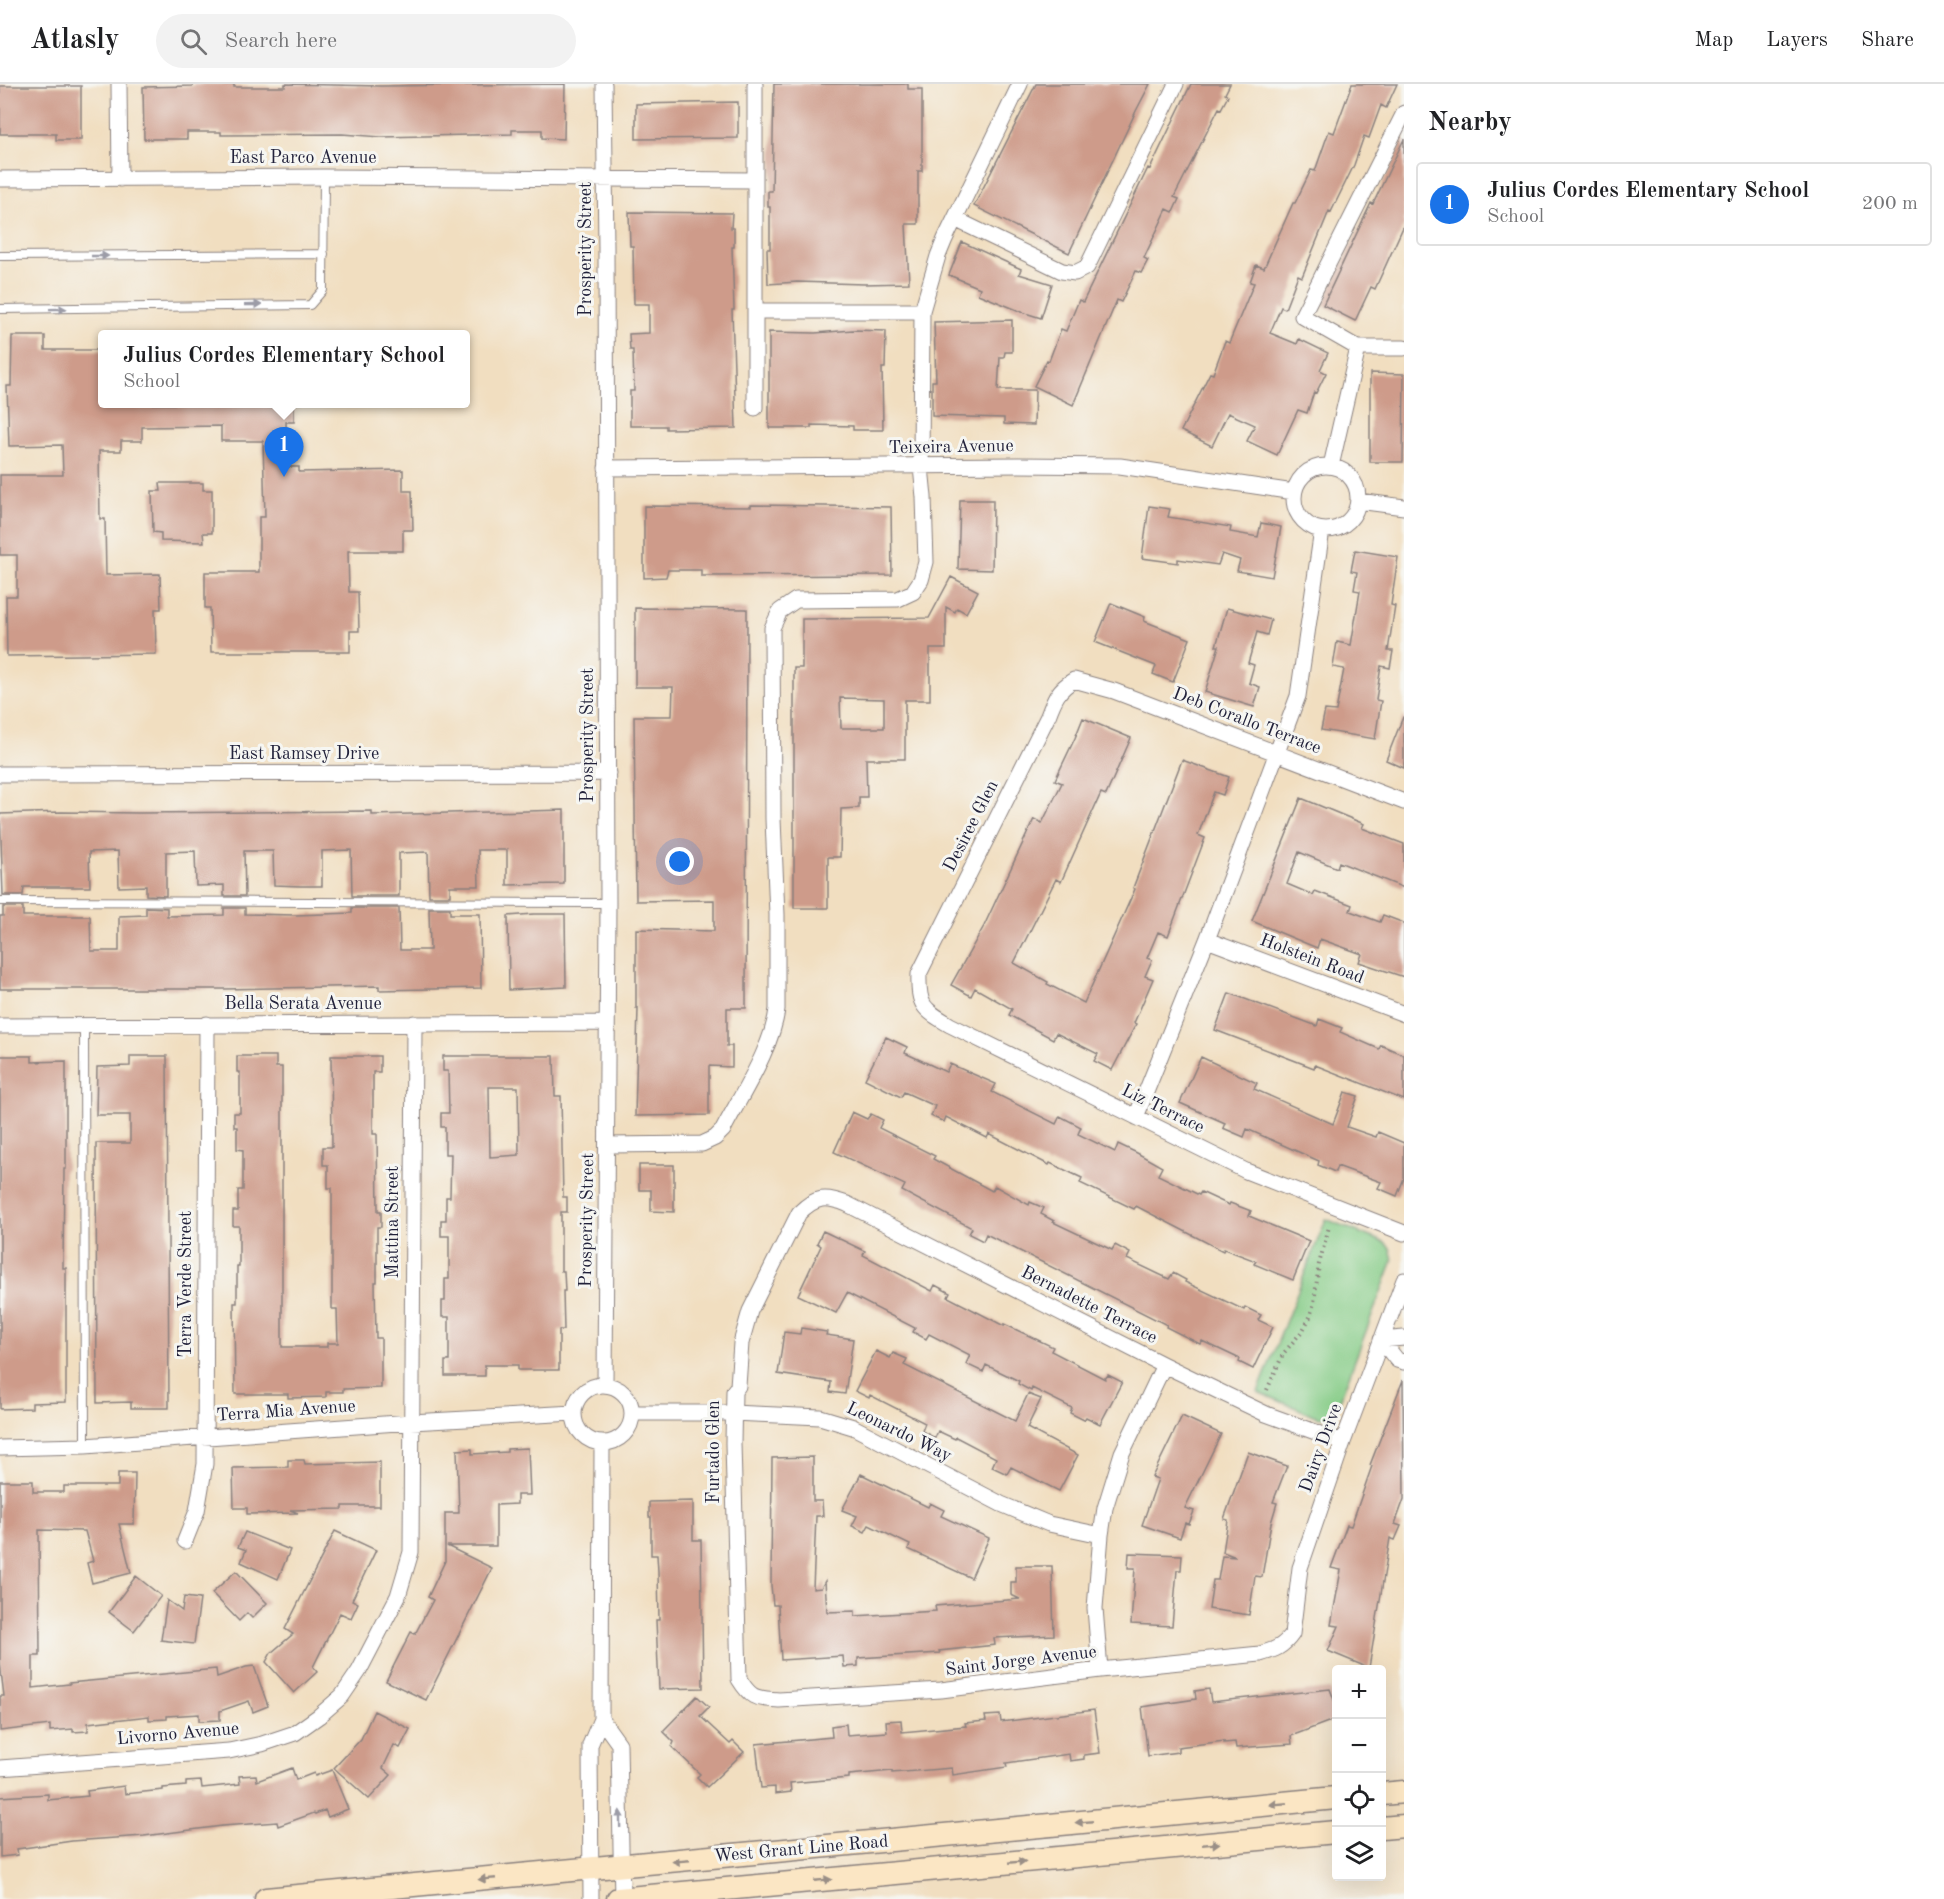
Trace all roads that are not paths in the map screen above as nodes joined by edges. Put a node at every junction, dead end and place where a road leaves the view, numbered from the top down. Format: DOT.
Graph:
graph roads {
  1 [pos="119,84"];
  2 [pos="604,84"];
  3 [pos="755,84"];
  4 [pos="1020,84"];
  5 [pos="1176,84"];
  6 [pos="1404,113"];
  7 [pos="324,177"];
  8 [pos="605,178"];
  9 [pos="0,179"];
  10 [pos="120,179"];
  11 [pos="755,180"];
  12 [pos="955,219"];
  13 [pos="324,254"];
  14 [pos="0,256"];
  15 [pos="0,309"];
  16 [pos="755,310"];
  17 [pos="922,311"];
  18 [pos="1358,348"];
  19 [pos="1404,348"];
  20 [pos="755,408"];
  21 [pos="1331,466"];
  22 [pos="921,467"];
  23 [pos="606,468"];
  24 [pos="1294,492"];
  25 [pos="1358,501"];
  26 [pos="1404,507"];
  27 [pos="1322,530"];
  28 [pos="1074,680"];
  29 [pos="1276,753"];
  30 [pos="608,773"];
  31 [pos="0,774"];
  32 [pos="1404,802"];
  33 [pos="0,901"];
  34 [pos="608,903"];
  35 [pos="1207,940"];
  36 [pos="919,998"];
  37 [pos="1404,1014"];
  38 [pos="414,1023"];
  39 [pos="607,1023"];
  40 [pos="207,1024"];
  41 [pos="0,1026"];
  42 [pos="84,1026"];
  43 [pos="1136,1117"];
  44 [pos="607,1145"];
  45 [pos="820,1199"];
  46 [pos="1404,1233"];
  47 [pos="1404,1280"];
  48 [pos="1404,1338"];
  49 [pos="1381,1340"];
  50 [pos="1404,1362"];
  51 [pos="1164,1365"];
  52 [pos="605,1385"];
  53 [pos="574,1413"];
  54 [pos="633,1413"];
  55 [pos="732,1413"];
  56 [pos="411,1422"];
  57 [pos="205,1436"];
  58 [pos="1343,1442"];
  59 [pos="602,1444"];
  60 [pos="85,1446"];
  61 [pos="0,1448"];
  62 [pos="1101,1535"];
  63 [pos="185,1541"];
  64 [pos="1292,1634"];
  65 [pos="1100,1670"];
  66 [pos="748,1693"];
  67 [pos="601,1719"];
  68 [pos="0,1768"];
  69 [pos="1404,1792"];
  70 [pos="1386,1794"];
  71 [pos="1332,1798"];
  72 [pos="1404,1826"];
  73 [pos="1386,1828"];
  74 [pos="1332,1832"];
  75 [pos="621,1867"];
  76 [pos="591,1869"];
  77 [pos="266,1899"];
  78 [pos="591,1899"];
  79 [pos="621,1899"];
  1 -- 10 [label="street"];
  2 -- 8 [label="street, Prosperity Street"];
  3 -- 11 [label="street"];
  4 -- 12 [label="street"];
  5 -- 12 [label="street"];
  6 -- 18 [label="street"];
  7 -- 8 [label="street, East Parco Avenue"];
  7 -- 10 [label="street, East Parco Avenue"];
  7 -- 13 [label="lane"];
  8 -- 11 [label="street, East Parco Avenue"];
  8 -- 23 [label="street, Prosperity Street"];
  9 -- 10 [label="street, East Parco Avenue"];
  11 -- 16 [label="street"];
  12 -- 17 [label="street"];
  14 -- 13 [label="lane, one-way"];
  15 -- 13 [label="lane, one-way"];
  16 -- 17 [label="street"];
  16 -- 20 [label="street"];
  17 -- 22 [label="street"];
  18 -- 19 [label="street"];
  18 -- 21 [label="street"];
  21 -- 24 [label="street"];
  21 -- 25 [label="street"];
  22 -- 23 [label="street, Teixeira Avenue"];
  22 -- 24 [label="street, Teixeira Avenue"];
  22 -- 44 [label="street"];
  23 -- 30 [label="street, Prosperity Street"];
  24 -- 27 [label="street"];
  25 -- 26 [label="street"];
  25 -- 27 [label="street"];
  27 -- 29 [label="street"];
  28 -- 29 [label="street, Deb Corallo Terrace"];
  28 -- 36 [label="street, Desiree Glen"];
  29 -- 32 [label="street, Deb Corallo Terrace"];
  29 -- 35 [label="street"];
  30 -- 31 [label="street, East Ramsey Drive"];
  30 -- 34 [label="street, Prosperity Street"];
  33 -- 34 [label="lane"];
  34 -- 39 [label="street, Prosperity Street"];
  35 -- 37 [label="street, Holstein Road"];
  35 -- 43 [label="street"];
  36 -- 43 [label="street, Liz Terrace"];
  38 -- 39 [label="street, Bella Serata Avenue"];
  38 -- 40 [label="street, Bella Serata Avenue"];
  38 -- 56 [label="street, Mattina Street"];
  39 -- 44 [label="street, Prosperity Street"];
  40 -- 42 [label="street, Bella Serata Avenue"];
  40 -- 57 [label="street, Terra Verde Street"];
  41 -- 42 [label="street, Bella Serata Avenue"];
  42 -- 60 [label="lane"];
  43 -- 46 [label="street, Liz Terrace"];
  44 -- 52 [label="street, Prosperity Street"];
  45 -- 51 [label="street, Bernadette Terrace"];
  45 -- 55 [label="street, Furtado Glen"];
  47 -- 49 [label="street, Dairy Drive"];
  48 -- 49 [label="street"];
  49 -- 50 [label="street"];
  49 -- 58 [label="street, Dairy Drive"];
  51 -- 58 [label="street, Bernadette Terrace"];
  51 -- 62 [label="street"];
  52 -- 53 [label="street"];
  52 -- 54 [label="street"];
  53 -- 56 [label="street, Terra Mia Avenue"];
  53 -- 59 [label="street"];
  54 -- 55 [label="street, Leonardo Way"];
  54 -- 59 [label="street"];
  55 -- 62 [label="street, Leonardo Way"];
  55 -- 66 [label="street, Furtado Glen"];
  56 -- 57 [label="street, Terra Mia Avenue"];
  56 -- 68 [label="street, Livorno Avenue"];
  57 -- 60 [label="street, Terra Mia Avenue"];
  57 -- 63 [label="street, Terra Verde Street"];
  58 -- 64 [label="street, Dairy Drive"];
  59 -- 67 [label="street"];
  60 -- 61 [label="street, Terra Mia Avenue"];
  62 -- 65 [label="street"];
  64 -- 65 [label="street, Saint Jorge Avenue"];
  65 -- 66 [label="street, Saint Jorge Avenue"];
  75 -- 67 [label="street, one-way"];
  67 -- 76 [label="street"];
  69 -- 70 [label="main road"];
  71 -- 75 [label="main road, West Grant Line Road, one-way"];
  72 -- 73 [label="main road"];
  79 -- 74 [label="main road, West Grant Line Road, one-way"];
  75 -- 76 [label="main road, West Grant Line Road"];
  75 -- 79 [label="street"];
  76 -- 77 [label="main road, West Grant Line Road, one-way"];
  76 -- 78 [label="street"];
}
